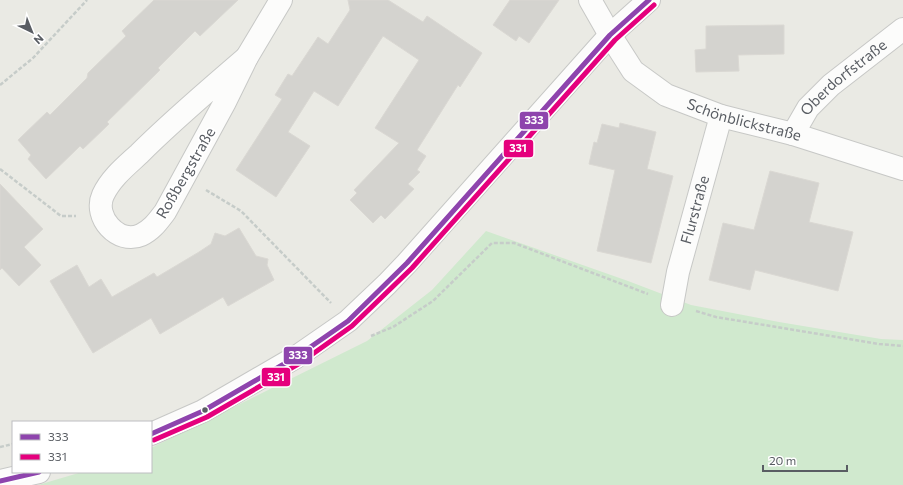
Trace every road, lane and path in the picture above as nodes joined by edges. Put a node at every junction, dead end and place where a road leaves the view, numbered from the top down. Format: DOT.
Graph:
graph roads {
  1 [pos="86,0"];
  2 [pos="281,0"];
  3 [pos="590,0"];
  4 [pos="649,0"];
  5 [pos="903,29"];
  6 [pos="610,35"];
  7 [pos="247,57"];
  8 [pos="0,85"];
  9 [pos="721,116"];
  10 [pos="793,134"];
  11 [pos="903,169"];
  12 [pos="0,170"];
  13 [pos="185,177"];
  14 [pos="103,216"];
  15 [pos="672,304"];
  16 [pos="348,321"];
  17 [pos="367,338"];
  18 [pos="903,346"];
  19 [pos="152,434"];
  20 [pos="12,444"];
  21 [pos="0,447"];
  22 [pos="35,473"];
  23 [pos="0,481"];
  1 -- 8 [label="path"];
  2 -- 7 [label="street, Roßbergstraße"];
  3 -- 6 [label="street, Schönblickstraße"];
  4 -- 6 [label="street"];
  5 -- 10 [label="street, Oberdorfstraße"];
  6 -- 9 [label="street, Schönblickstraße"];
  6 -- 16 [label="street"];
  7 -- 13 [label="street, Roßbergstraße"];
  7 -- 14 [label="street, Roßbergstraße"];
  9 -- 10 [label="street, Schönblickstraße"];
  9 -- 15 [label="street, Flurstraße"];
  10 -- 11 [label="street, Schönblickstraße"];
  12 -- 14 [label="path"];
  13 -- 14 [label="street, Roßbergstraße"];
  13 -- 16 [label="path"];
  15 -- 17 [label="path"];
  15 -- 18 [label="path"];
  16 -- 19 [label="street"];
  20 -- 21 [label="path"];
  22 -- 23 [label="street"];
}
